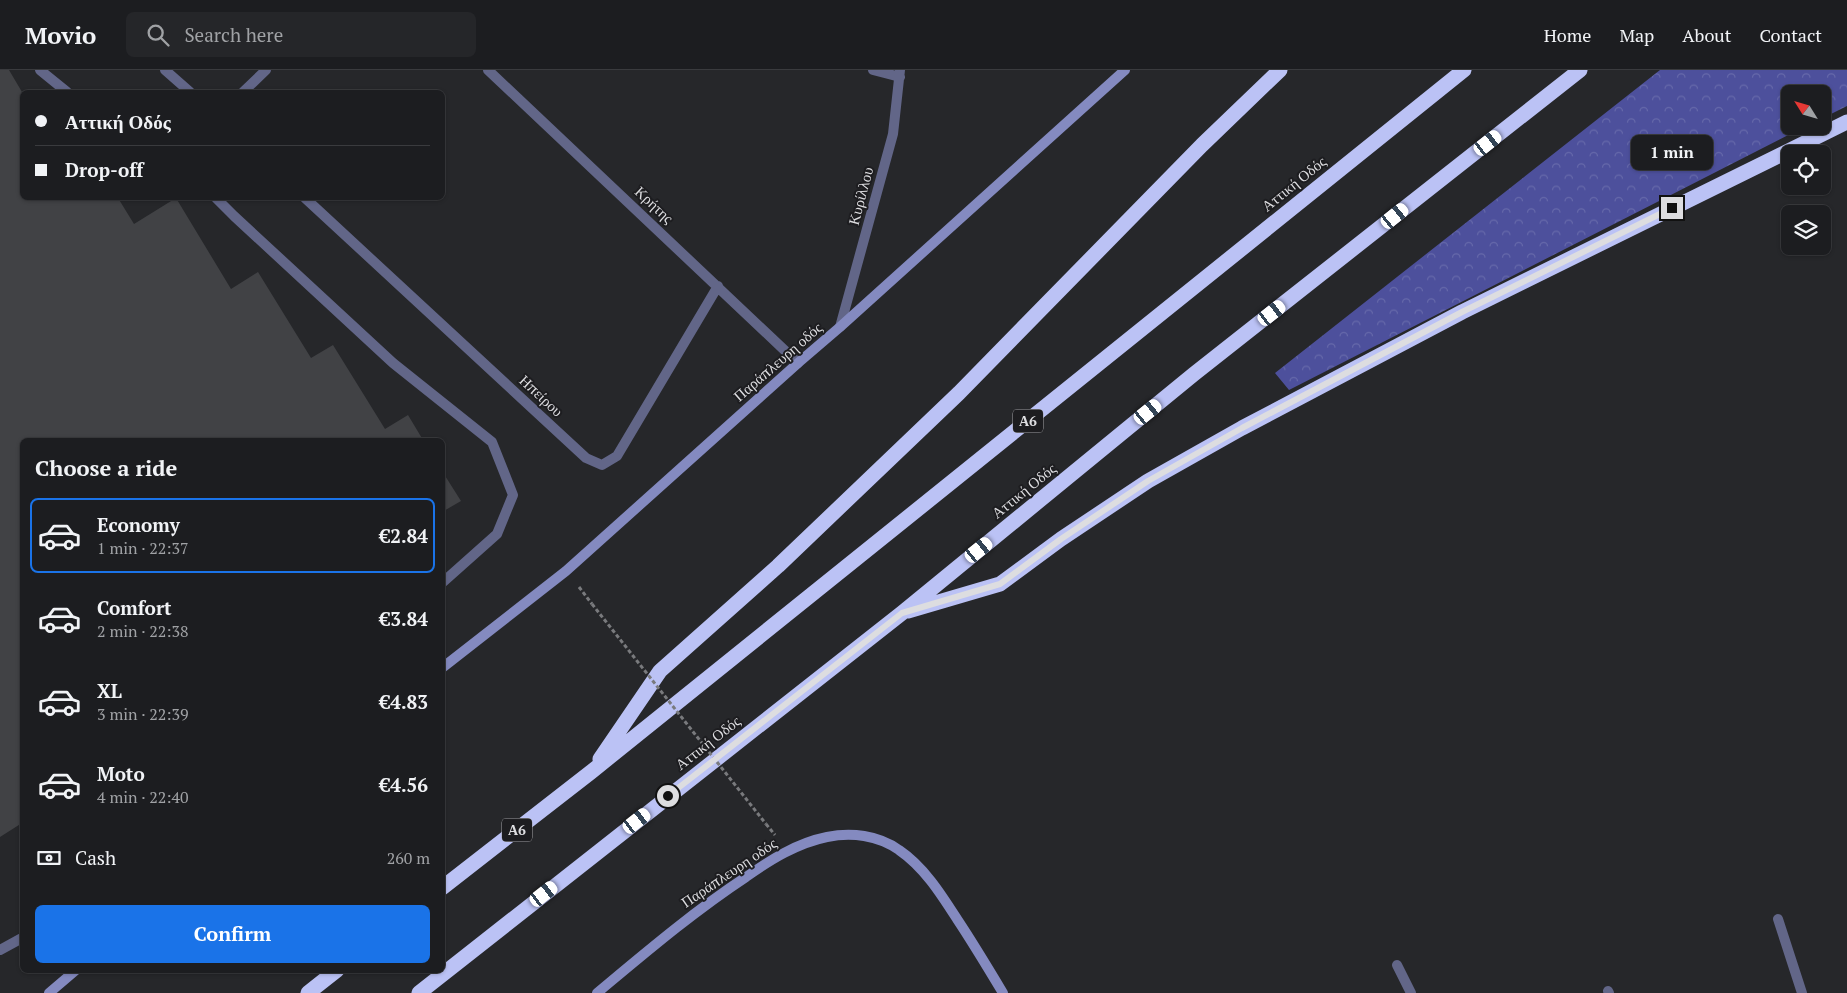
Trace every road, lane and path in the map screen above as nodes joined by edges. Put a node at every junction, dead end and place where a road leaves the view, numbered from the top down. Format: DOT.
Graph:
graph roads {
  1 [pos="40,70"];
  2 [pos="165,70"];
  3 [pos="266,70"];
  4 [pos="488,70"];
  5 [pos="873,70"];
  6 [pos="1125,70"];
  7 [pos="1280,70"];
  8 [pos="1464,70"];
  9 [pos="1580,70"];
  10 [pos="900,73"];
  11 [pos="65,90"];
  12 [pos="188,90"];
  13 [pos="244,90"];
  14 [pos="1847,122"];
  15 [pos="218,200"];
  16 [pos="307,200"];
  17 [pos="718,286"];
  18 [pos="840,328"];
  19 [pos="798,363"];
  20 [pos="445,579"];
  21 [pos="592,604"];
  22 [pos="902,613"];
  23 [pos="445,666"];
  24 [pos="591,772"];
  25 [pos="766,824"];
  26 [pos="445,886"];
  27 [pos="1778,920"];
  28 [pos="20,939"];
  29 [pos="0,950"];
  30 [pos="1397,965"];
  31 [pos="72,973"];
  32 [pos="333,973"];
  33 [pos="444,973"];
  34 [pos="445,973"];
  35 [pos="49,993"];
  36 [pos="308,993"];
  37 [pos="419,993"];
  38 [pos="597,993"];
  39 [pos="1002,993"];
  40 [pos="1411,993"];
  41 [pos="1802,993"];
  1 -- 11 [label="street"];
  2 -- 12 [label="street"];
  3 -- 13 [label="street"];
  4 -- 17 [label="street, Κρήτης"];
  5 -- 10 [label="street"];
  6 -- 18 [label="street, Παράπλευρη οδός"];
  7 -- 24 [label="highway"];
  8 -- 24 [label="highway, Αττική Οδός / Α6"];
  9 -- 22 [label="highway, Αττική Οδός"];
  10 -- 18 [label="street, Κυρίλλου"];
  14 -- 22 [label="highway"];
  15 -- 20 [label="street"];
  16 -- 17 [label="street, Ηπείρου"];
  17 -- 19 [label="street, Κρήτης"];
  18 -- 19 [label="street, Παράπλευρη οδός"];
  19 -- 23 [label="street, Παράπλευρη οδός"];
  21 -- 25 [label="path, bridge"];
  22 -- 34 [label="highway, Αττική Οδός"];
  24 -- 26 [label="highway, Αττική Οδός / Α6"];
  27 -- 41 [label="street"];
  28 -- 29 [label="street"];
  30 -- 40 [label="street"];
  31 -- 35 [label="street"];
  32 -- 36 [label="highway"];
  33 -- 37 [label="highway, Αττική Οδός"];
  38 -- 39 [label="street, Παράπλευρη οδός"];
}
